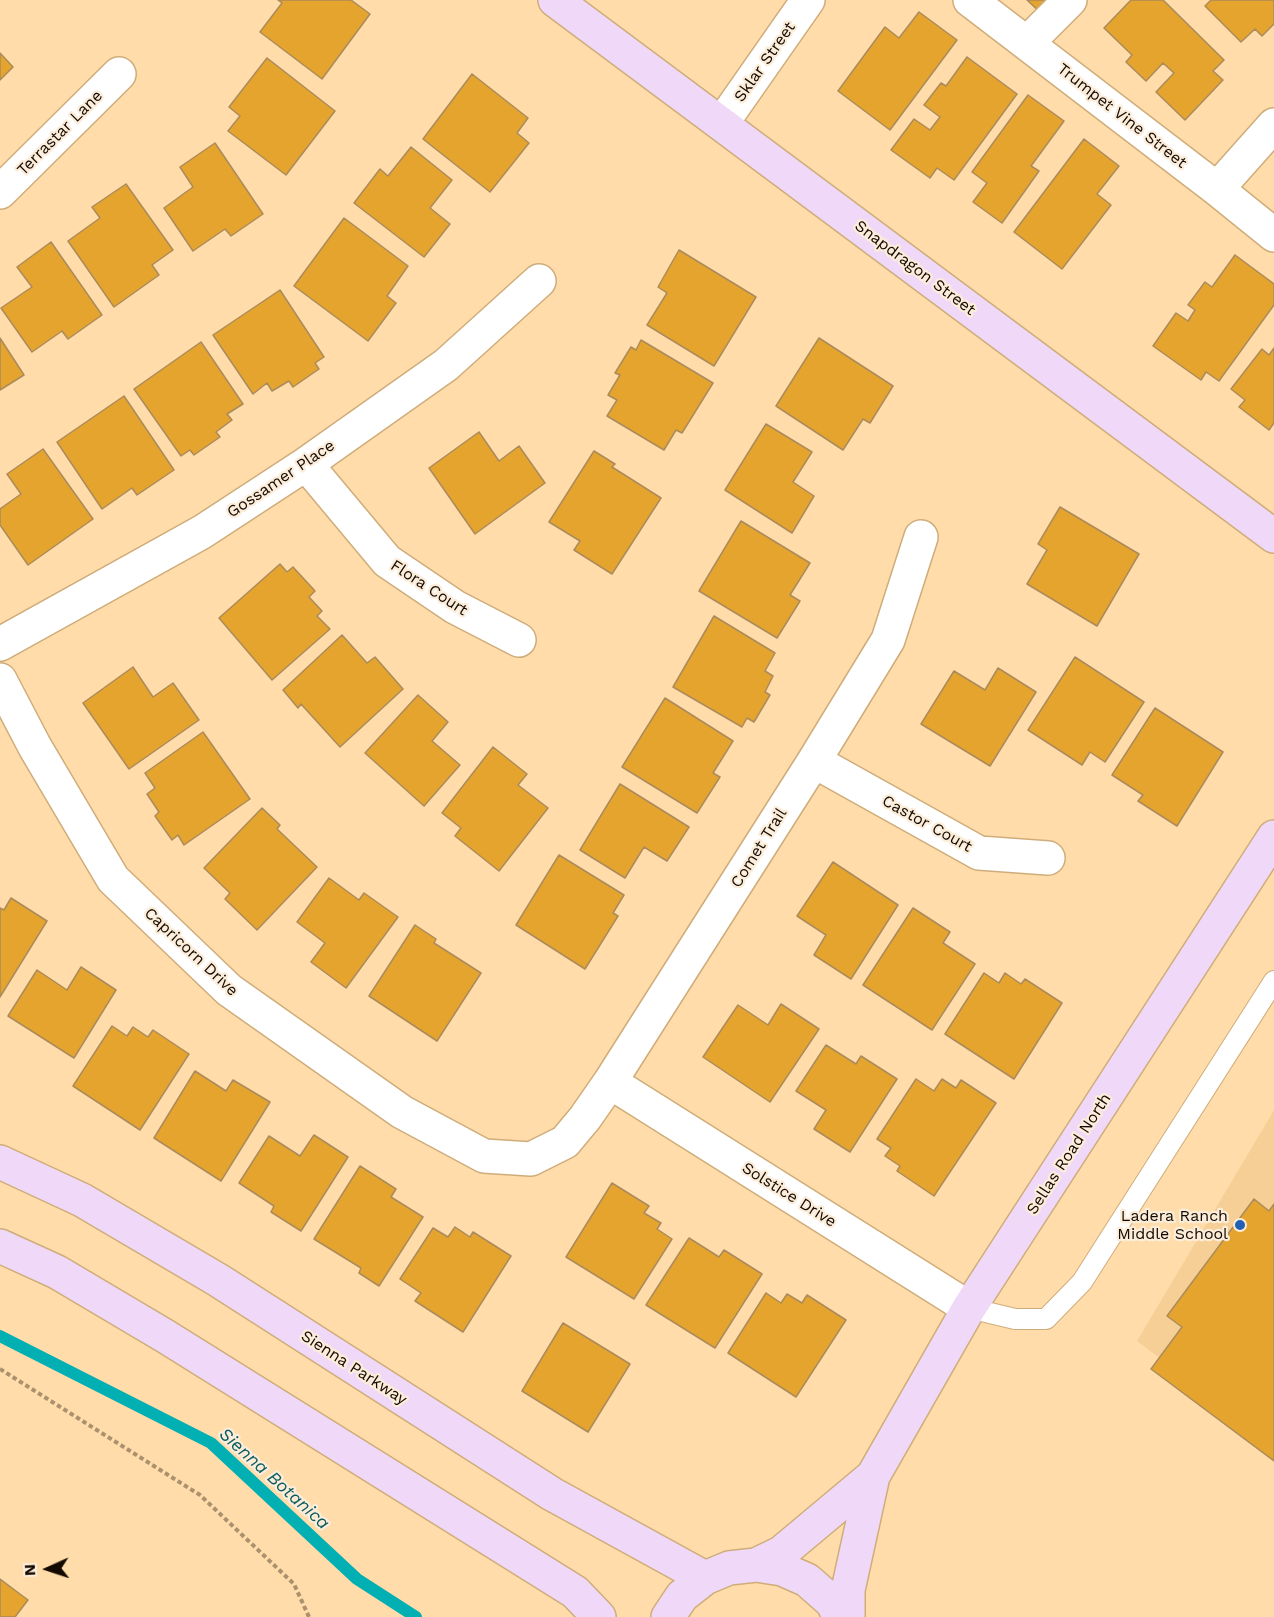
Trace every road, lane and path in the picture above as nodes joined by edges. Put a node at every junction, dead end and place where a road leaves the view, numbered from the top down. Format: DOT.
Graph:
graph roads {
  1 [pos="555,0"];
  2 [pos="808,0"];
  3 [pos="970,0"];
  4 [pos="1070,0"];
  5 [pos="1027,43"];
  6 [pos="119,74"];
  7 [pos="722,123"];
  8 [pos="1274,125"];
  9 [pos="1217,189"];
  10 [pos="0,192"];
  11 [pos="1274,235"];
  12 [pos="539,281"];
  13 [pos="306,464"];
  14 [pos="1274,536"];
  15 [pos="921,537"];
  16 [pos="519,640"];
  17 [pos="0,644"];
  18 [pos="0,680"];
  19 [pos="814,760"];
  20 [pos="1274,837"];
  21 [pos="1048,858"];
  22 [pos="1274,981"];
  23 [pos="610,1082"];
  24 [pos="565,1142"];
  25 [pos="0,1162"];
  26 [pos="0,1246"];
  27 [pos="969,1308"];
  28 [pos="0,1369"];
  29 [pos="873,1476"];
  30 [pos="756,1565"];
  31 [pos="705,1578"];
  32 [pos="309,1617"];
  33 [pos="599,1617"];
  34 [pos="668,1617"];
  35 [pos="840,1617"];
  36 [pos="848,1617"];
  1 -- 7 [label="street, Snapdragon Street"];
  2 -- 7 [label="street, Sklar Street"];
  3 -- 5 [label="street, Trumpet Vine Street"];
  4 -- 5 [label="street"];
  5 -- 9 [label="street, Trumpet Vine Street"];
  6 -- 10 [label="street, Terrastar Lane"];
  7 -- 14 [label="street, Snapdragon Street"];
  8 -- 9 [label="street"];
  9 -- 11 [label="street, Trumpet Vine Street"];
  12 -- 13 [label="street, Gossamer Place"];
  13 -- 16 [label="street, Flora Court"];
  13 -- 17 [label="street, Gossamer Place"];
  15 -- 19 [label="street, Comet Trail"];
  18 -- 24 [label="street, Capricorn Drive"];
  19 -- 21 [label="street, Castor Court"];
  19 -- 23 [label="street, Comet Trail"];
  20 -- 27 [label="street, Sellas Road North"];
  22 -- 27 [label="lane"];
  23 -- 24 [label="street, Comet Trail"];
  23 -- 27 [label="street, Solstice Drive"];
  25 -- 31 [label="street, Sienna Parkway"];
  26 -- 33 [label="street"];
  27 -- 29 [label="street, Sellas Road North"];
  28 -- 32 [label="path"];
  29 -- 30 [label="street, Sellas Road North"];
  29 -- 36 [label="street, Sellas Road North"];
  30 -- 31 [label="street"];
  30 -- 35 [label="street"];
  31 -- 34 [label="street"];
}
